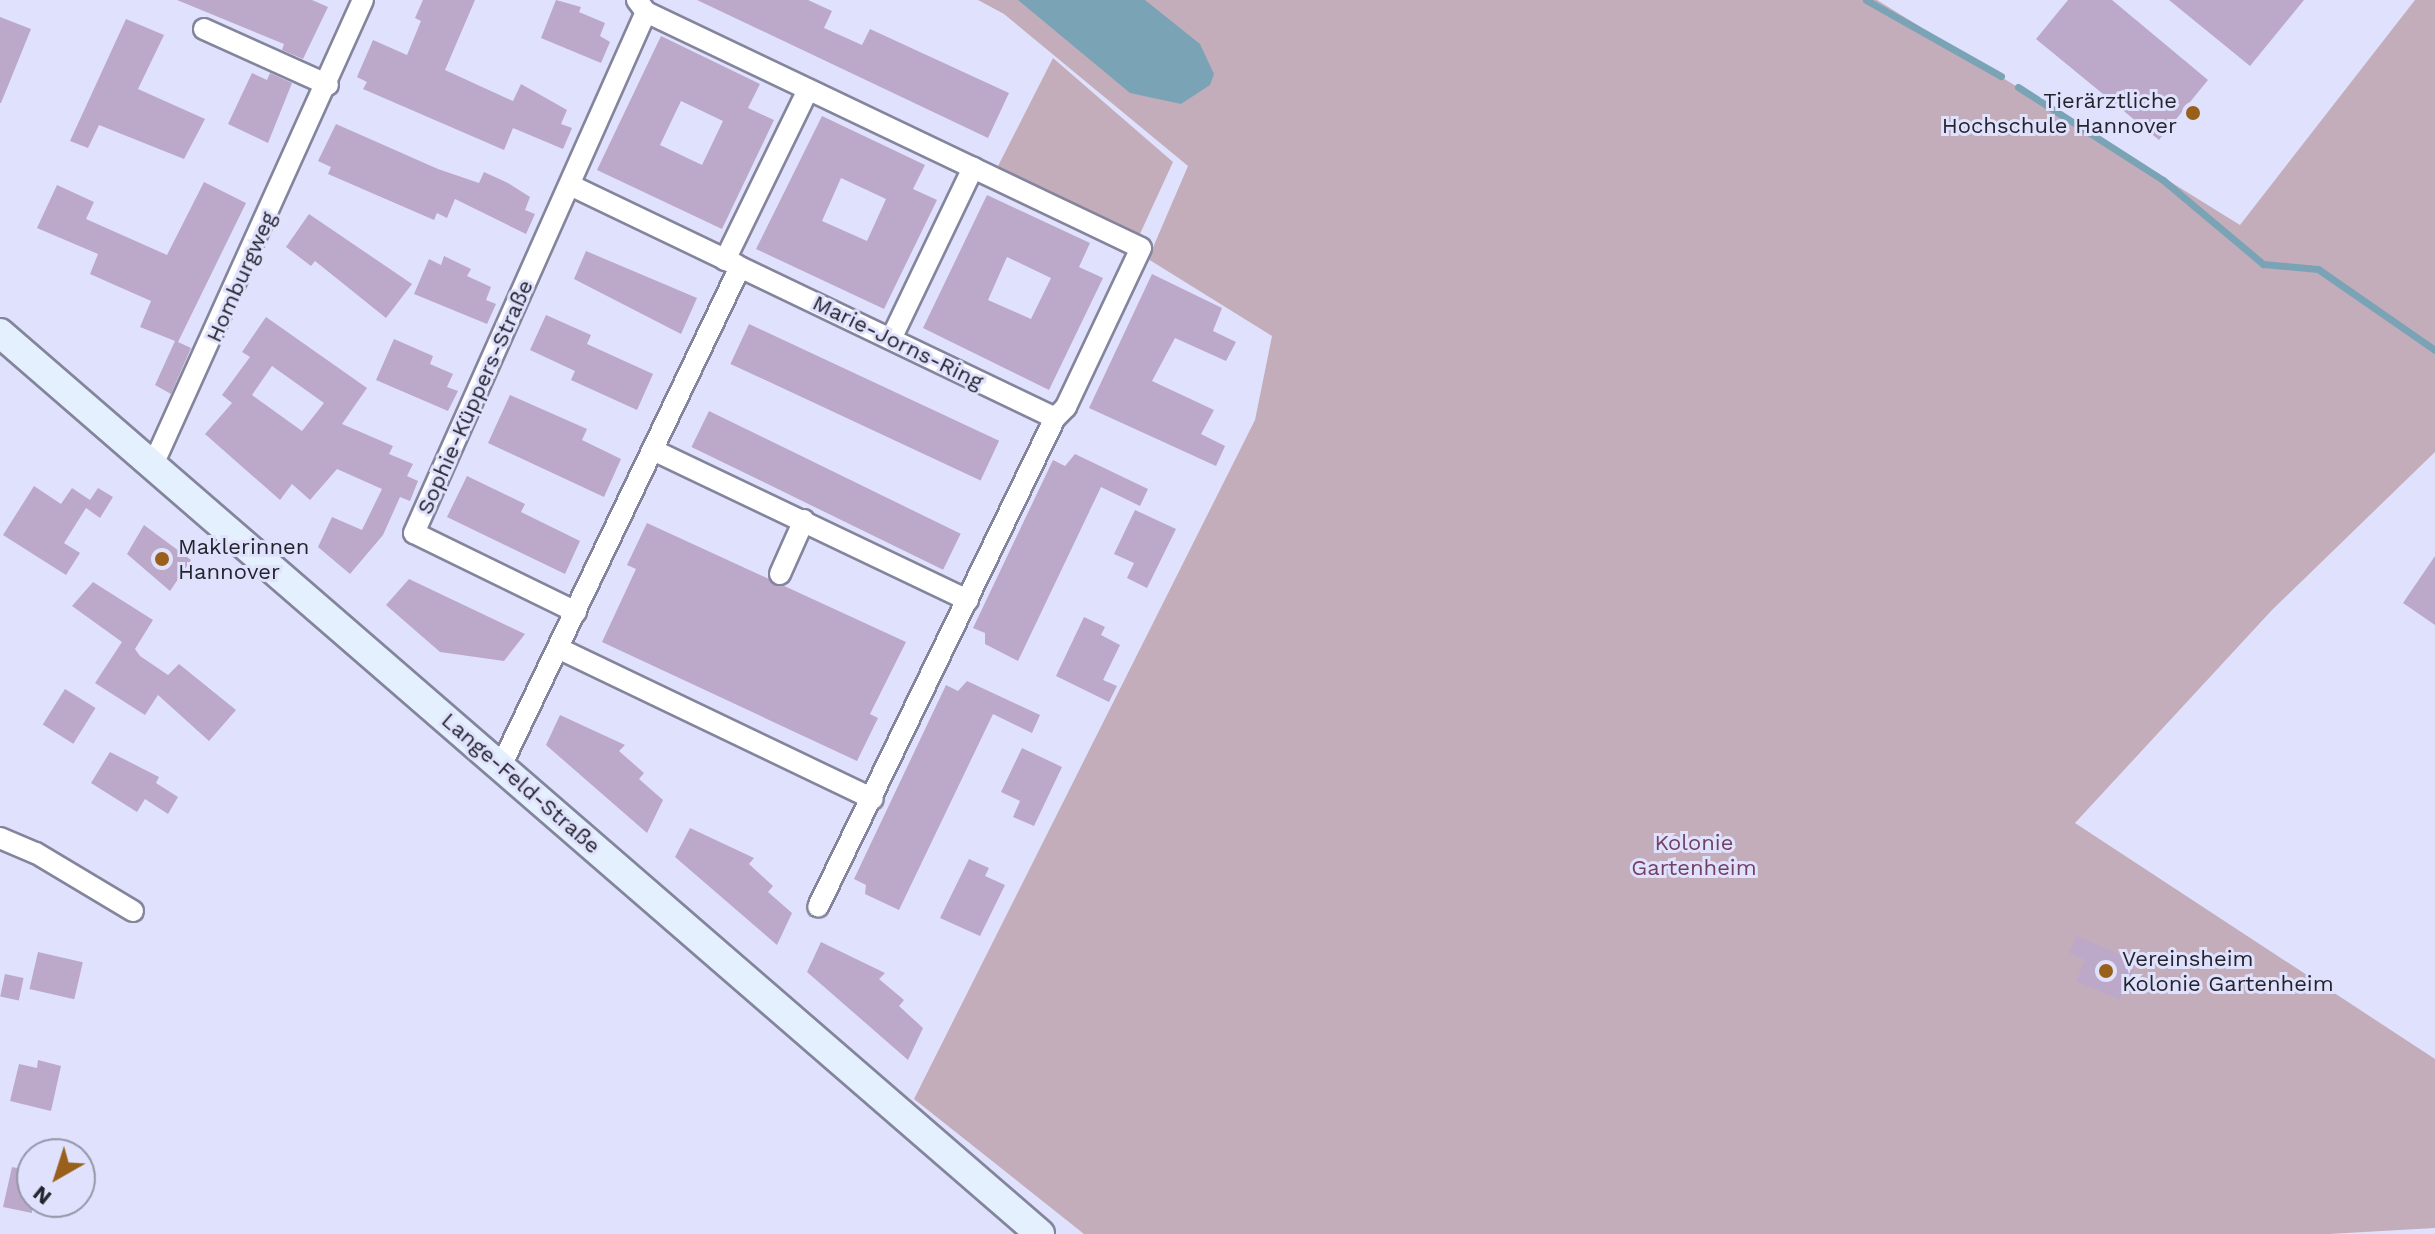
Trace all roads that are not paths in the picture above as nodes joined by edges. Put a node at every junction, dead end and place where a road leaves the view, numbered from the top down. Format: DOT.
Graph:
graph roads {
  1 [pos="363,0"];
  2 [pos="641,6"];
  3 [pos="204,29"];
  4 [pos="328,85"];
  5 [pos="808,90"];
  6 [pos="973,168"];
  7 [pos="570,185"];
  8 [pos="732,263"];
  9 [pos="0,333"];
  10 [pos="891,339"];
  11 [pos="1055,418"];
  12 [pos="653,450"];
  13 [pos="152,467"];
  14 [pos="804,520"];
  15 [pos="780,574"];
  16 [pos="968,600"];
  17 [pos="576,612"];
  18 [pos="558,648"];
  19 [pos="501,766"];
  20 [pos="873,799"];
  21 [pos="0,838"];
  22 [pos="818,907"];
  23 [pos="133,911"];
  24 [pos="1040,1234"];
  1 -- 4 [label="street, Homburgweg"];
  2 -- 5 [label="street"];
  2 -- 7 [label="street, Sophie-Küppers-Straße"];
  3 -- 4 [label="street"];
  4 -- 13 [label="street, Homburgweg"];
  5 -- 6 [label="street"];
  5 -- 8 [label="street"];
  6 -- 10 [label="street"];
  6 -- 11 [label="street"];
  7 -- 8 [label="street"];
  7 -- 17 [label="street, Sophie-Küppers-Straße"];
  8 -- 10 [label="street, Marie-Jorns-Ring"];
  8 -- 12 [label="street"];
  9 -- 13 [label="street, Lange-Feld-Straße"];
  10 -- 11 [label="street, Marie-Jorns-Ring"];
  11 -- 16 [label="street"];
  12 -- 14 [label="street"];
  12 -- 17 [label="street"];
  13 -- 19 [label="street, Lange-Feld-Straße"];
  14 -- 15 [label="street"];
  14 -- 16 [label="street"];
  16 -- 20 [label="street"];
  17 -- 18 [label="street"];
  18 -- 19 [label="street"];
  18 -- 20 [label="street"];
  19 -- 24 [label="street, Lange-Feld-Straße"];
  20 -- 22 [label="street"];
  21 -- 23 [label="street"];
}
